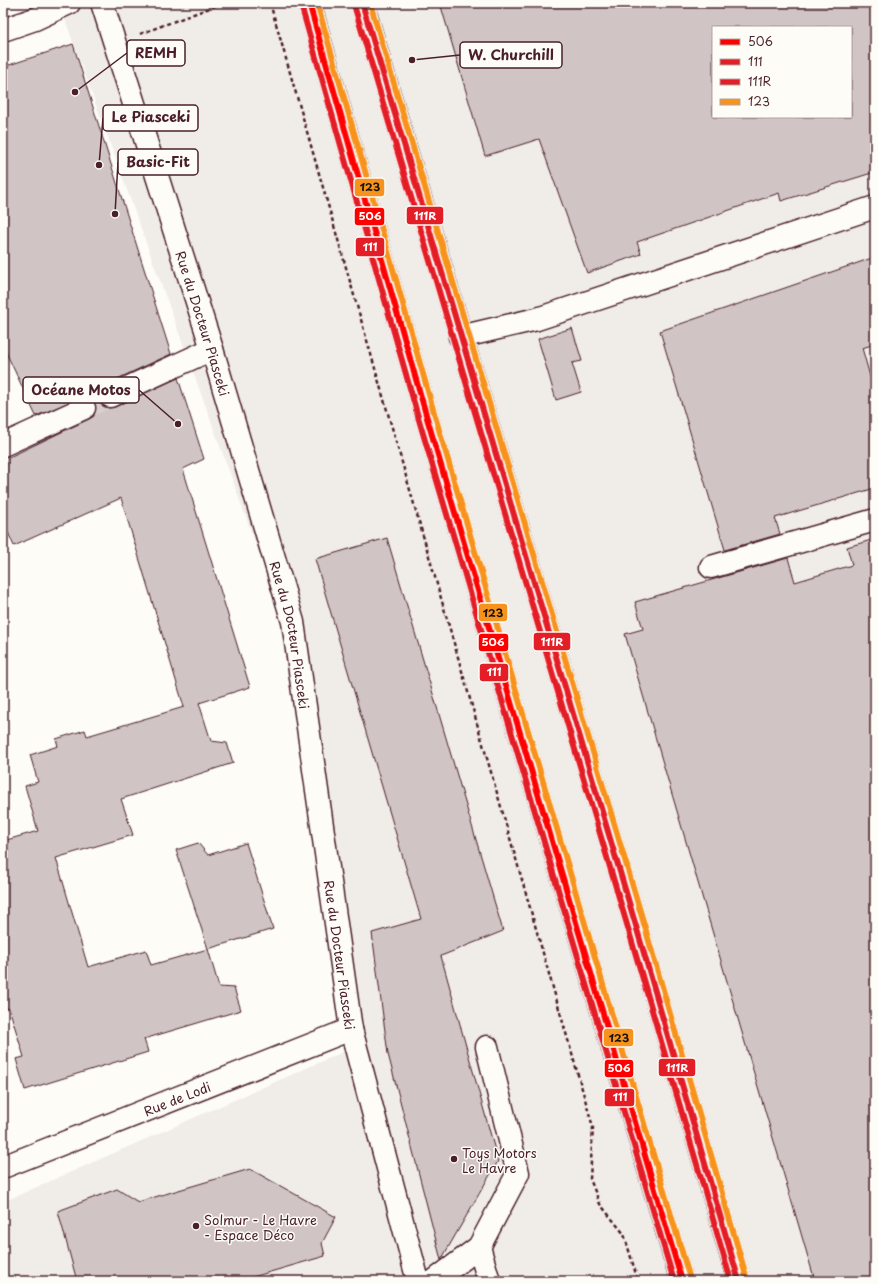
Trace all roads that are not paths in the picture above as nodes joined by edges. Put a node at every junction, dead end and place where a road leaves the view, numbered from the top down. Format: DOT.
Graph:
graph roads {
  1 [pos="69,3"];
  2 [pos="102,3"];
  3 [pos="309,3"];
  4 [pos="362,3"];
  5 [pos="33,11"];
  6 [pos="3,30"];
  7 [pos="875,207"];
  8 [pos="460,337"];
  9 [pos="212,349"];
  10 [pos="110,396"];
  11 [pos="84,408"];
  12 [pos="3,445"];
  13 [pos="875,520"];
  14 [pos="711,567"];
  15 [pos="351,1028"];
  16 [pos="487,1047"];
  17 [pos="3,1167"];
  18 [pos="479,1247"];
  19 [pos="418,1281"];
  20 [pos="434,1281"];
  21 [pos="489,1281"];
  22 [pos="682,1281"];
  23 [pos="739,1281"];
  1 -- 5 [label="main road"];
  2 -- 9 [label="main road, Rue du Docteur Piasceki"];
  3 -- 22 [label="main road"];
  4 -- 8 [label="main road"];
  5 -- 6 [label="main road"];
  7 -- 8 [label="main road"];
  8 -- 23 [label="main road"];
  9 -- 10 [label="main road"];
  9 -- 15 [label="main road, Rue du Docteur Piasceki"];
  11 -- 12 [label="main road"];
  13 -- 14 [label="main road"];
  15 -- 17 [label="main road, Rue de Lodi"];
  15 -- 19 [label="main road, Rue du Docteur Piasceki"];
  16 -- 18 [label="main road"];
  18 -- 20 [label="main road"];
  18 -- 21 [label="main road"];
}
